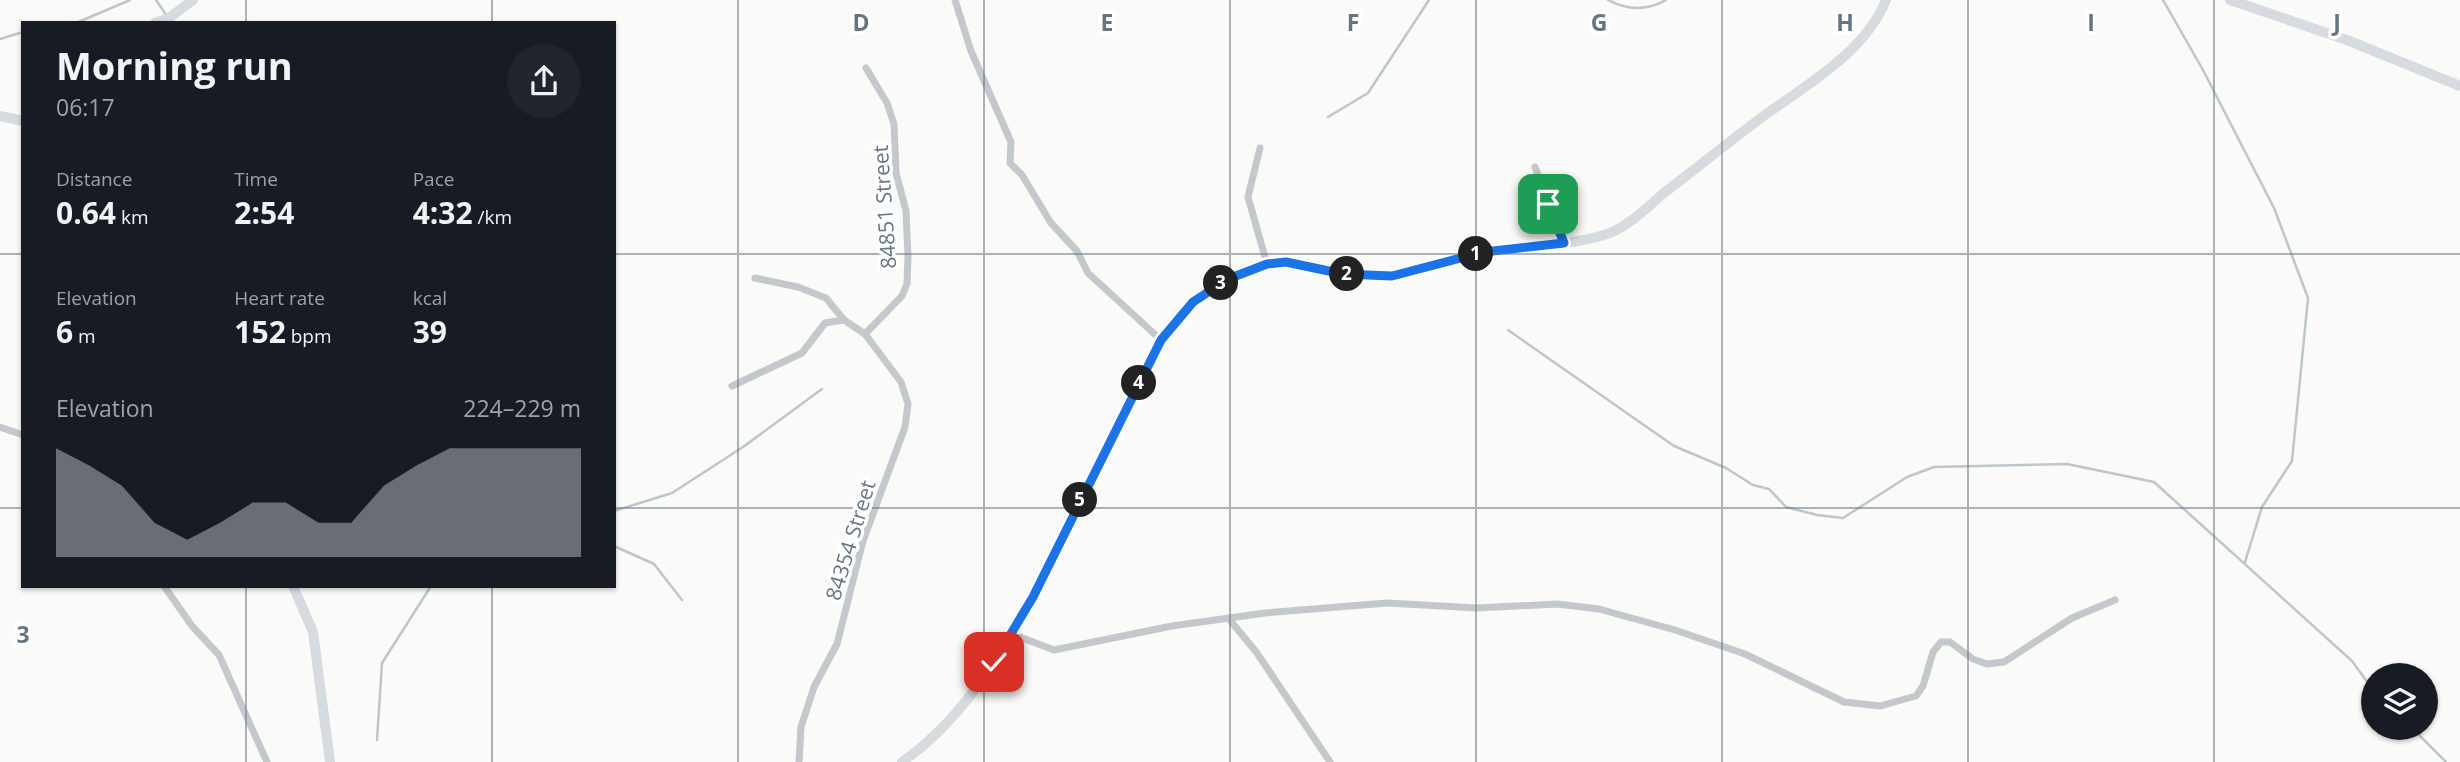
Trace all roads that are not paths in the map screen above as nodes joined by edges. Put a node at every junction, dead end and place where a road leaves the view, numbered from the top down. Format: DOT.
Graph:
graph roads {
  1 [pos="193,0"];
  2 [pos="955,0"];
  3 [pos="1886,0"];
  4 [pos="2230,0"];
  5 [pos="161,21"];
  6 [pos="866,68"];
  7 [pos="2459,82"];
  8 [pos="0,116"];
  9 [pos="21,121"];
  10 [pos="1260,148"];
  11 [pos="1535,167"];
  12 [pos="1564,243"];
  13 [pos="1267,264"];
  14 [pos="755,278"];
  15 [pos="844,320"];
  16 [pos="865,334"];
  17 [pos="1161,340"];
  18 [pos="732,386"];
  19 [pos="0,427"];
  20 [pos="21,434"];
  21 [pos="165,588"];
  22 [pos="294,588"];
  23 [pos="2115,600"];
  24 [pos="1229,619"];
  25 [pos="1012,634"];
  26 [pos="267,762"];
  27 [pos="330,762"];
  28 [pos="799,762"];
  29 [pos="902,762"];
  30 [pos="1330,762"];
  1 -- 5 [label="street"];
  2 -- 17 [label="street"];
  3 -- 12 [label="street"];
  4 -- 7 [label="street"];
  6 -- 16 [label="street, 84851 Street"];
  8 -- 9 [label="street"];
  10 -- 13 [label="street"];
  11 -- 12 [label="street"];
  12 -- 13 [label="street"];
  13 -- 17 [label="street"];
  14 -- 15 [label="street, 84354 Street"];
  15 -- 16 [label="street, 84354 Street"];
  15 -- 18 [label="street"];
  16 -- 28 [label="street, 84354 Street"];
  17 -- 25 [label="street"];
  19 -- 20 [label="street"];
  21 -- 26 [label="street"];
  22 -- 27 [label="street"];
  23 -- 24 [label="street"];
  24 -- 25 [label="street"];
  24 -- 30 [label="street"];
  25 -- 29 [label="street"];
}
